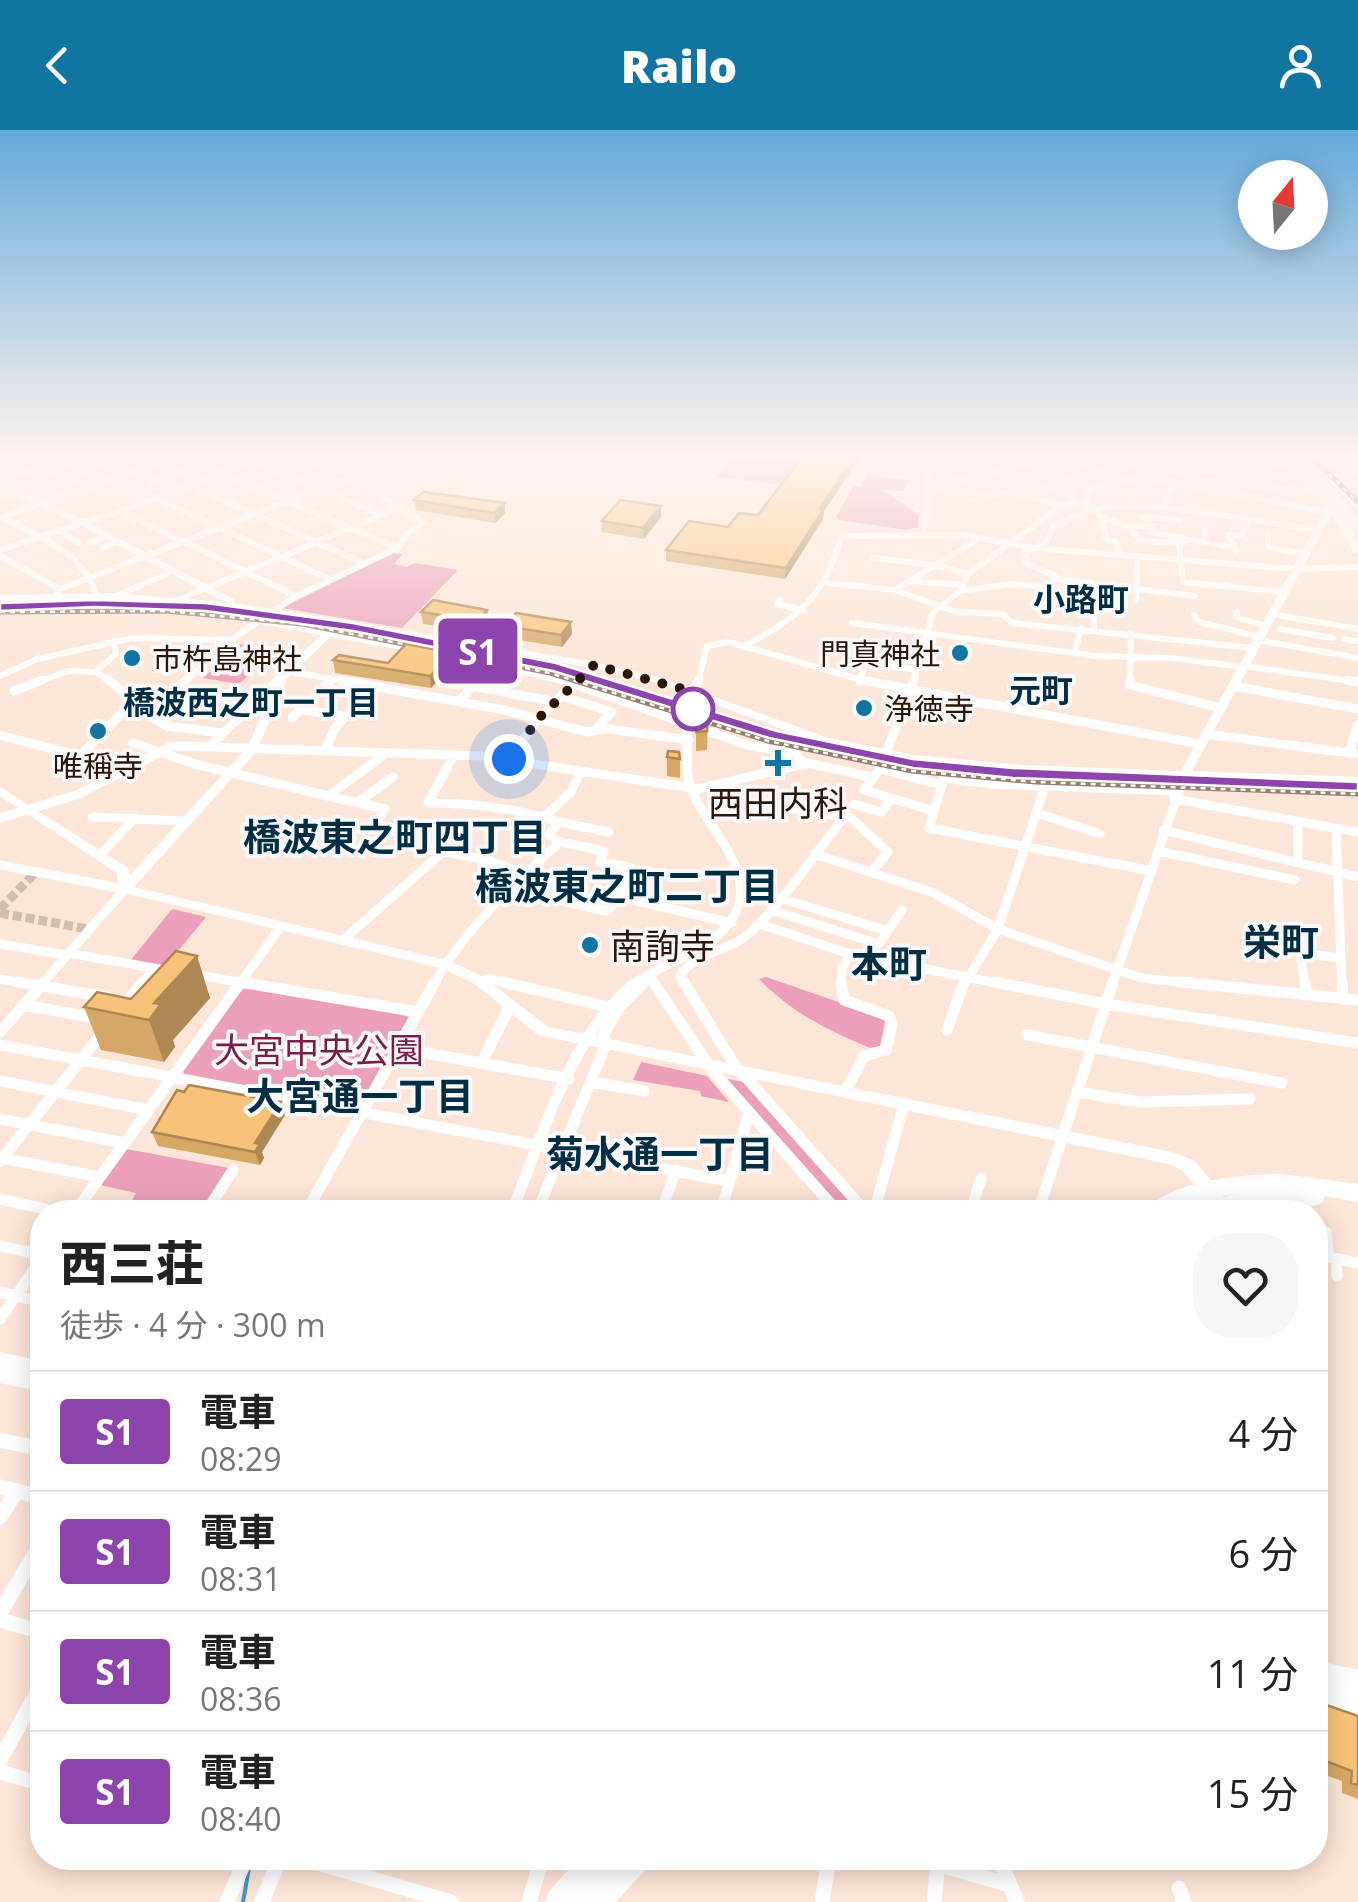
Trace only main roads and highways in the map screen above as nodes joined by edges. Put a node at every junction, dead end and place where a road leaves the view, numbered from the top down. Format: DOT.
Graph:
graph roads {
  1 [pos="99,536"];
  2 [pos="1314,536"];
  3 [pos="6,598"];
  4 [pos="228,605"];
  5 [pos="342,621"];
  6 [pos="1185,774"];
  7 [pos="1358,781"];
  8 [pos="2,795"];
  9 [pos="125,889"];
  10 [pos="1358,1193"];
  11 [pos="1208,1200"];
  12 [pos="1217,1200"];
  13 [pos="1241,1200"];
  14 [pos="1328,1200"];
  15 [pos="1328,1200"];
  16 [pos="1358,1205"];
  17 [pos="0,1360"];
  18 [pos="30,1367"];
  19 [pos="0,1375"];
  20 [pos="30,1381"];
  21 [pos="1328,1674"];
  22 [pos="1358,1681"];
  23 [pos="1328,1695"];
  24 [pos="1358,1703"];
  25 [pos="590,1870"];
  26 [pos="622,1870"];
  27 [pos="562,1902"];
  28 [pos="594,1902"];
  1 -- 4 [label="main road"];
  2 -- 6 [label="main road"];
  3 -- 4 [label="main road"];
  4 -- 5 [label="main road"];
  5 -- 6 [label="main road"];
  5 -- 9 [label="main road"];
  6 -- 7 [label="main road"];
  8 -- 9 [label="main road"];
  9 -- 11 [label="main road"];
  10 -- 12 [label="highway"];
  13 -- 15 [label="highway"];
  14 -- 16 [label="highway"];
  17 -- 18 [label="main road"];
  19 -- 20 [label="main road"];
  21 -- 22 [label="main road"];
  23 -- 24 [label="main road"];
  25 -- 27 [label="highway"];
  26 -- 28 [label="highway"];
}
